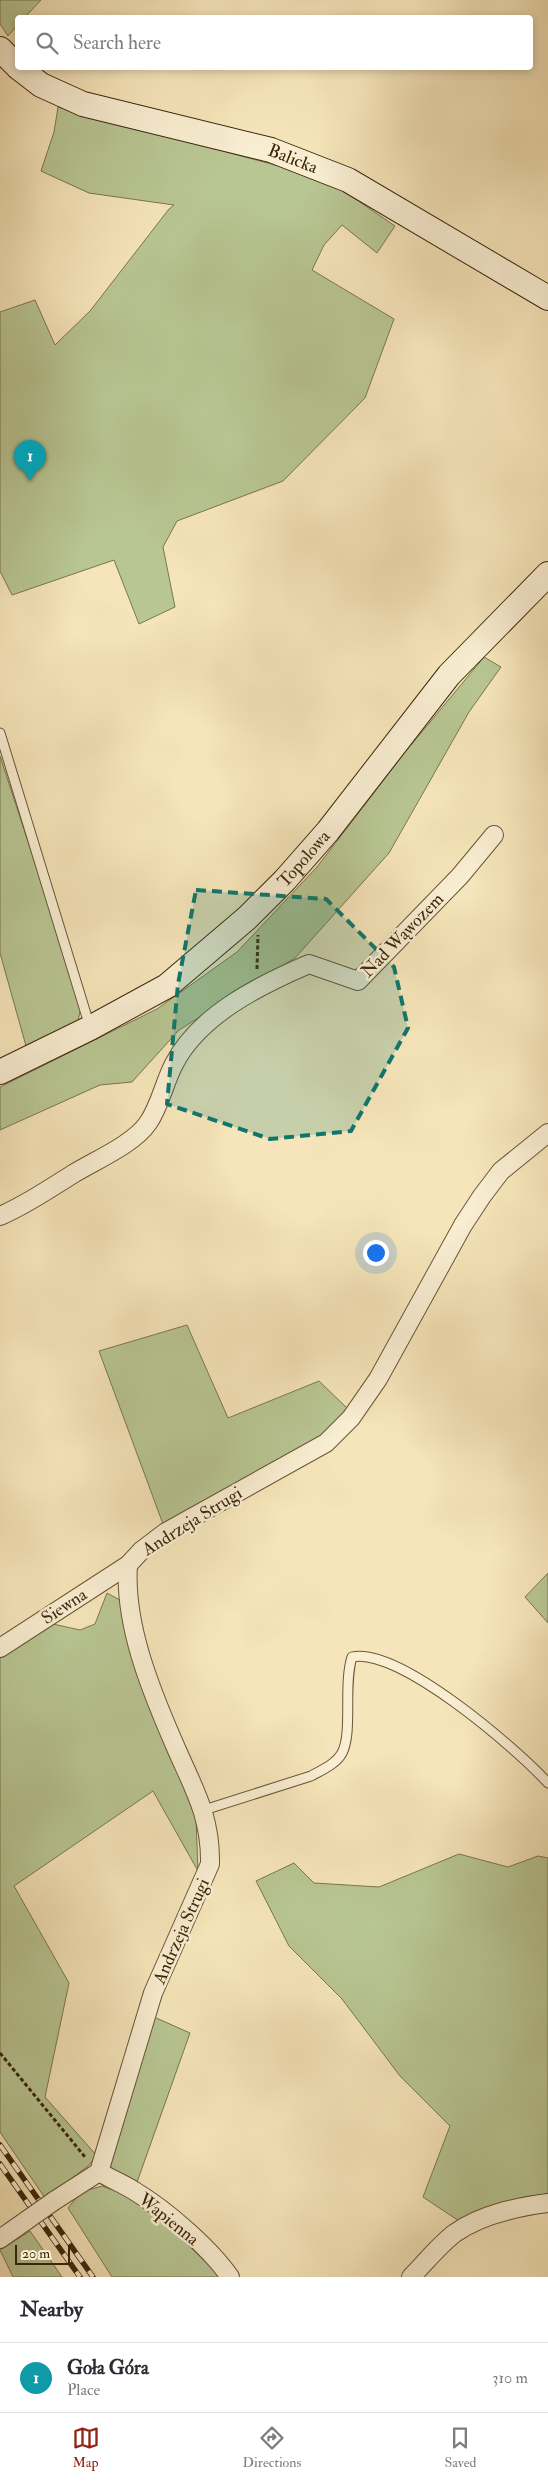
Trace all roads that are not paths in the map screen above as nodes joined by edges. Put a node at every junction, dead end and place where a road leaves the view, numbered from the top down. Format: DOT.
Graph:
graph roads {
  1 [pos="0,49"];
  2 [pos="15,64"];
  3 [pos="22,70"];
  4 [pos="548,298"];
  5 [pos="548,574"];
  6 [pos="0,733"];
  7 [pos="494,835"];
  8 [pos="90,1028"];
  9 [pos="0,1072"];
  10 [pos="548,1133"];
  11 [pos="0,1216"];
  12 [pos="128,1565"];
  13 [pos="0,1648"];
  14 [pos="548,1783"];
  15 [pos="204,1810"];
  16 [pos="99,2172"];
  17 [pos="548,2203"];
  18 [pos="0,2239"];
  19 [pos="230,2277"];
  20 [pos="411,2277"];
  1 -- 2 [label="street, Balicka"];
  3 -- 4 [label="street, Balicka"];
  5 -- 8 [label="street, Topolowa"];
  6 -- 8 [label="lane"];
  7 -- 11 [label="street, Nad Wąwozem"];
  8 -- 9 [label="street, Topolowa"];
  10 -- 12 [label="street, Andrzeja Strugi"];
  12 -- 13 [label="street, Siewna"];
  12 -- 15 [label="street, Andrzeja Strugi"];
  14 -- 15 [label="lane"];
  15 -- 16 [label="street, Andrzeja Strugi"];
  16 -- 18 [label="street, bridge"];
  16 -- 19 [label="street, Wapienna"];
  17 -- 20 [label="street"];
}
